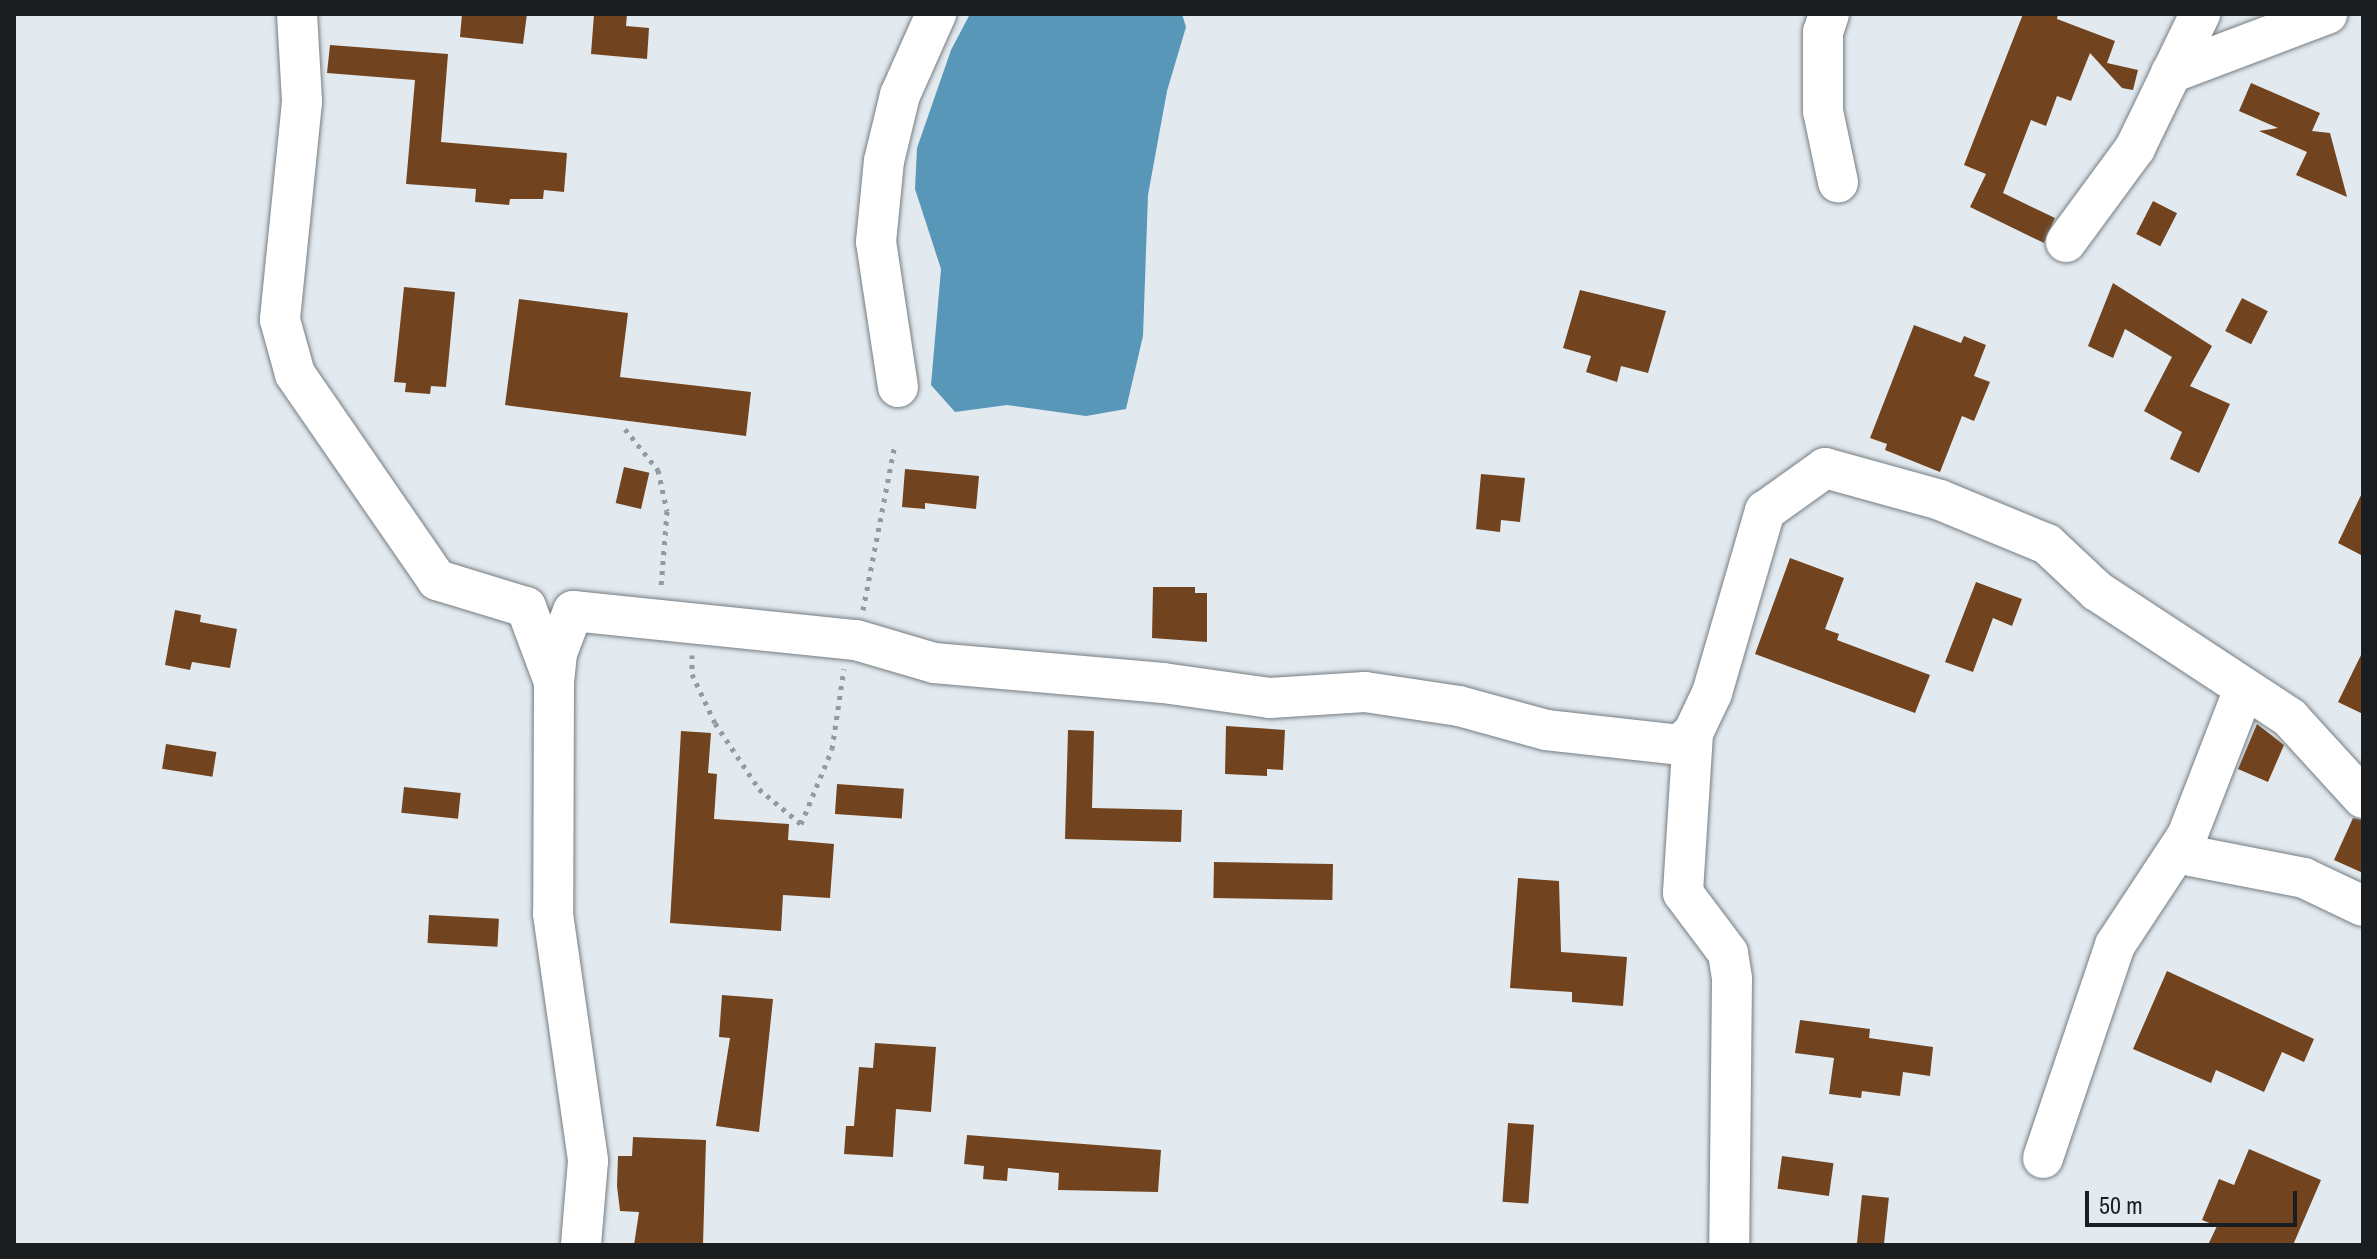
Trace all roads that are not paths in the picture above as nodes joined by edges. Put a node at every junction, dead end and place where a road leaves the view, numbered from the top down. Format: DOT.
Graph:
graph roads {
  1 [pos="297,14"];
  2 [pos="936,14"];
  3 [pos="1829,14"];
  4 [pos="2200,14"];
  5 [pos="2327,14"];
  6 [pos="2171,73"];
  7 [pos="1838,182"];
  8 [pos="2066,242"];
  9 [pos="898,387"];
  10 [pos="526,607"];
  11 [pos="573,611"];
  12 [pos="554,682"];
  13 [pos="2244,689"];
  14 [pos="1693,733"];
  15 [pos="2363,798"];
  16 [pos="2191,856"];
  17 [pos="2363,906"];
  18 [pos="2043,1158"];
  19 [pos="581,1245"];
  20 [pos="1729,1245"];
  1 -- 10 [label="street"];
  2 -- 9 [label="street"];
  3 -- 7 [label="street"];
  4 -- 6 [label="street"];
  5 -- 6 [label="street"];
  6 -- 8 [label="street"];
  10 -- 11 [label="street"];
  10 -- 12 [label="street"];
  11 -- 12 [label="street"];
  11 -- 14 [label="street"];
  12 -- 19 [label="street"];
  13 -- 14 [label="street"];
  13 -- 15 [label="street"];
  13 -- 18 [label="street"];
  14 -- 20 [label="street"];
  16 -- 17 [label="street"];
}
